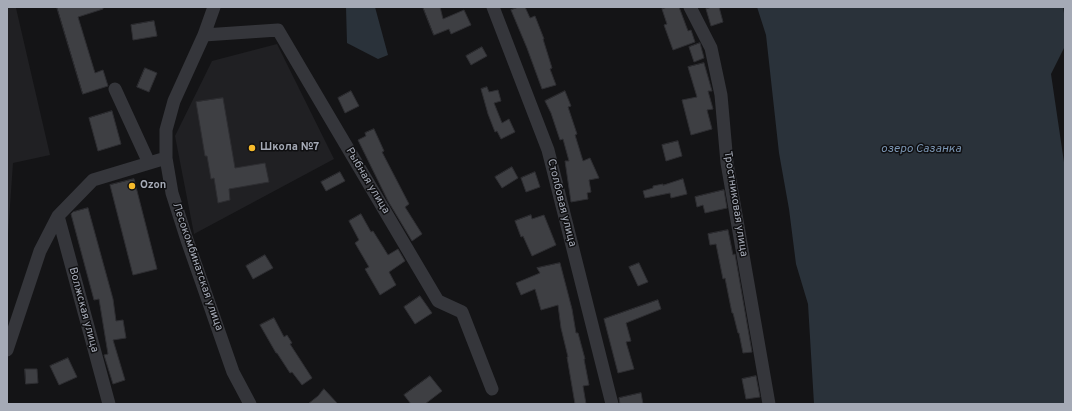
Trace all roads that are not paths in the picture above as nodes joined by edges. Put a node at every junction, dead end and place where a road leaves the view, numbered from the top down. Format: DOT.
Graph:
graph roads {
  1 [pos="214,7"];
  2 [pos="493,7"];
  3 [pos="690,7"];
  4 [pos="204,35"];
  5 [pos="115,89"];
  6 [pos="166,158"];
  7 [pos="149,163"];
  8 [pos="58,216"];
  9 [pos="7,350"];
  10 [pos="492,389"];
  11 [pos="108,404"];
  12 [pos="250,404"];
  13 [pos="612,404"];
  14 [pos="769,404"];
  1 -- 4 [label="street"];
  2 -- 13 [label="street, Столбовая улица"];
  3 -- 14 [label="street, Тростниковая улица"];
  4 -- 6 [label="street, Лесокомбинатская улица"];
  4 -- 10 [label="street, Рыбная улица"];
  5 -- 7 [label="street"];
  6 -- 7 [label="street"];
  6 -- 12 [label="street, Лесокомбинатская улица"];
  7 -- 8 [label="street"];
  8 -- 9 [label="street"];
  8 -- 11 [label="street, Волжская улица"];
}
